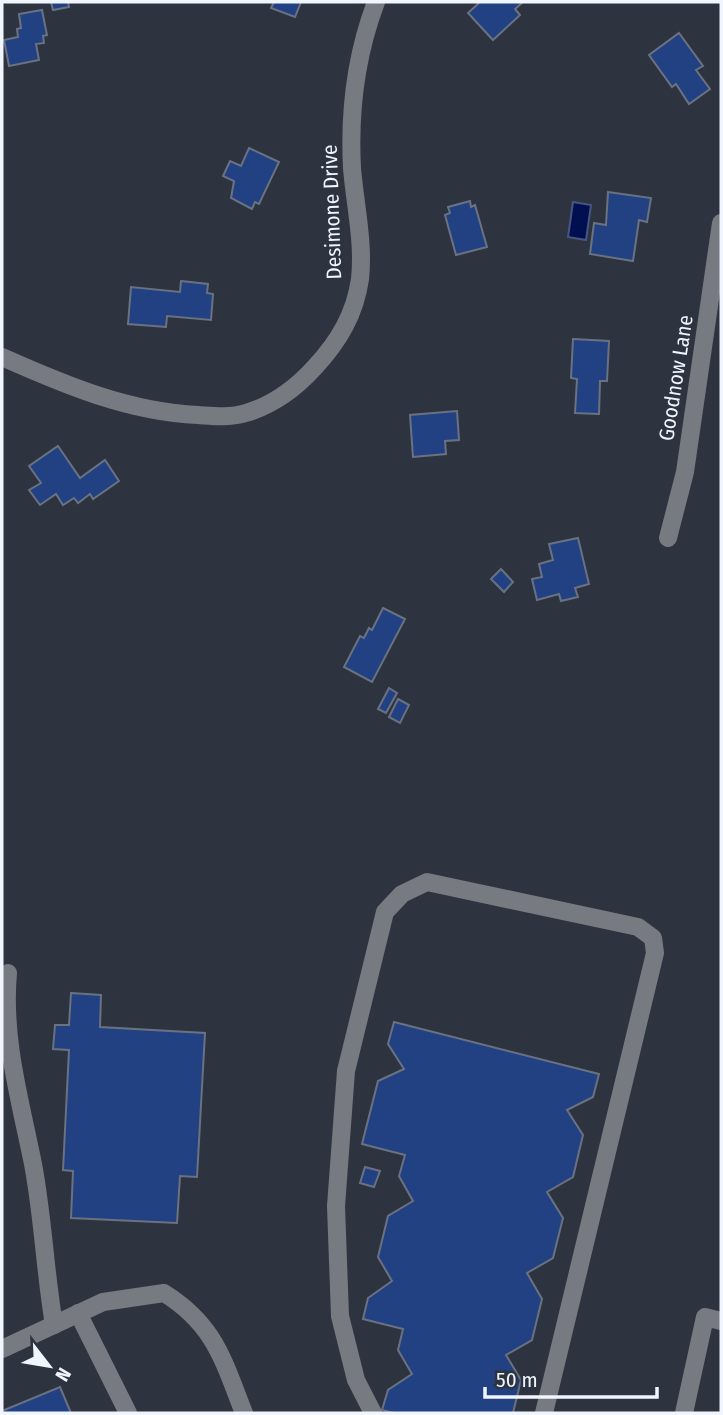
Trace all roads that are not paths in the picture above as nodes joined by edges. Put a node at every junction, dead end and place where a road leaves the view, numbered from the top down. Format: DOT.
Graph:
graph roads {
  1 [pos="376,2"];
  2 [pos="721,223"];
  3 [pos="2,357"];
  4 [pos="668,538"];
  5 [pos="8,973"];
  6 [pos="78,1313"];
  7 [pos="721,1321"];
  8 [pos="54,1325"];
  9 [pos="2,1349"];
  10 [pos="128,1413"];
  11 [pos="244,1413"];
  12 [pos="373,1413"];
  13 [pos="544,1413"];
  14 [pos="684,1413"];
  1 -- 3 [label="street, Desimone Drive"];
  2 -- 4 [label="street, Goodnow Lane"];
  5 -- 8 [label="street"];
  6 -- 8 [label="street"];
  6 -- 10 [label="street"];
  6 -- 11 [label="street"];
  7 -- 14 [label="street"];
  8 -- 9 [label="street"];
  12 -- 13 [label="street"];
}
